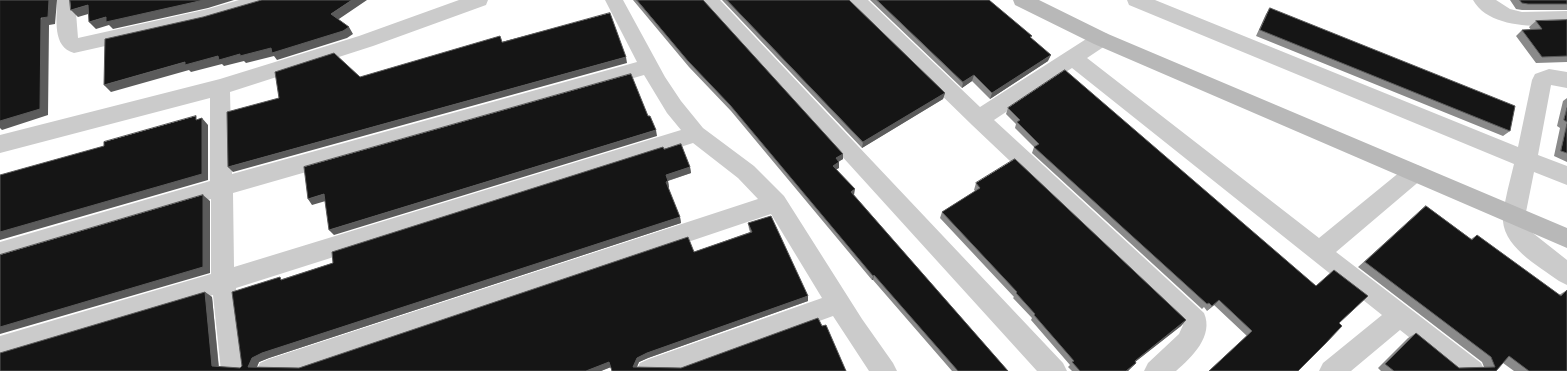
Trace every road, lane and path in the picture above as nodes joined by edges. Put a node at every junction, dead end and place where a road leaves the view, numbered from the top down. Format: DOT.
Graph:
graph roads {
  1 [pos="66,0"];
  2 [pos="262,0"];
  3 [pos="479,0"];
  4 [pos="614,0"];
  5 [pos="709,0"];
  6 [pos="856,0"];
  7 [pos="1022,0"];
  8 [pos="1136,0"];
  9 [pos="1482,0"];
  10 [pos="207,8"];
  11 [pos="1567,18"];
  12 [pos="1101,39"];
  13 [pos="1073,58"];
  14 [pos="650,66"];
  15 [pos="1567,80"];
  16 [pos="220,87"];
  17 [pos="979,119"];
  18 [pos="696,134"];
  19 [pos="0,144"];
  20 [pos="1524,163"];
  21 [pos="1414,173"];
  22 [pos="1567,176"];
  23 [pos="220,187"];
  24 [pos="776,203"];
  25 [pos="1516,213"];
  26 [pos="1567,238"];
  27 [pos="0,252"];
  28 [pos="1319,252"];
  29 [pos="1567,274"];
  30 [pos="223,281"];
  31 [pos="838,303"];
  32 [pos="1400,315"];
  33 [pos="0,348"];
  34 [pos="234,371"];
  35 [pos="270,371"];
  36 [pos="649,371"];
  37 [pos="884,371"];
  38 [pos="1054,371"];
  39 [pos="1157,371"];
  40 [pos="1332,371"];
  41 [pos="1472,371"];
  1 -- 10 [label="street"];
  2 -- 10 [label="street"];
  3 -- 16 [label="street"];
  4 -- 14 [label="street"];
  5 -- 38 [label="street"];
  6 -- 17 [label="street"];
  7 -- 12 [label="street"];
  8 -- 20 [label="street"];
  9 -- 11 [label="street"];
  12 -- 13 [label="street"];
  12 -- 21 [label="street"];
  13 -- 17 [label="street"];
  13 -- 28 [label="street"];
  14 -- 18 [label="street"];
  14 -- 23 [label="street"];
  15 -- 20 [label="street"];
  16 -- 19 [label="street"];
  16 -- 23 [label="street"];
  17 -- 39 [label="street"];
  18 -- 24 [label="street"];
  18 -- 30 [label="street"];
  20 -- 22 [label="street"];
  20 -- 25 [label="street"];
  21 -- 25 [label="street"];
  21 -- 28 [label="street"];
  23 -- 27 [label="street"];
  23 -- 30 [label="street"];
  24 -- 31 [label="street"];
  24 -- 35 [label="street"];
  25 -- 26 [label="street"];
  25 -- 29 [label="street"];
  28 -- 32 [label="street"];
  30 -- 33 [label="street"];
  30 -- 34 [label="street"];
  31 -- 36 [label="street"];
  31 -- 37 [label="street"];
  32 -- 40 [label="street"];
  32 -- 41 [label="street"];
}
